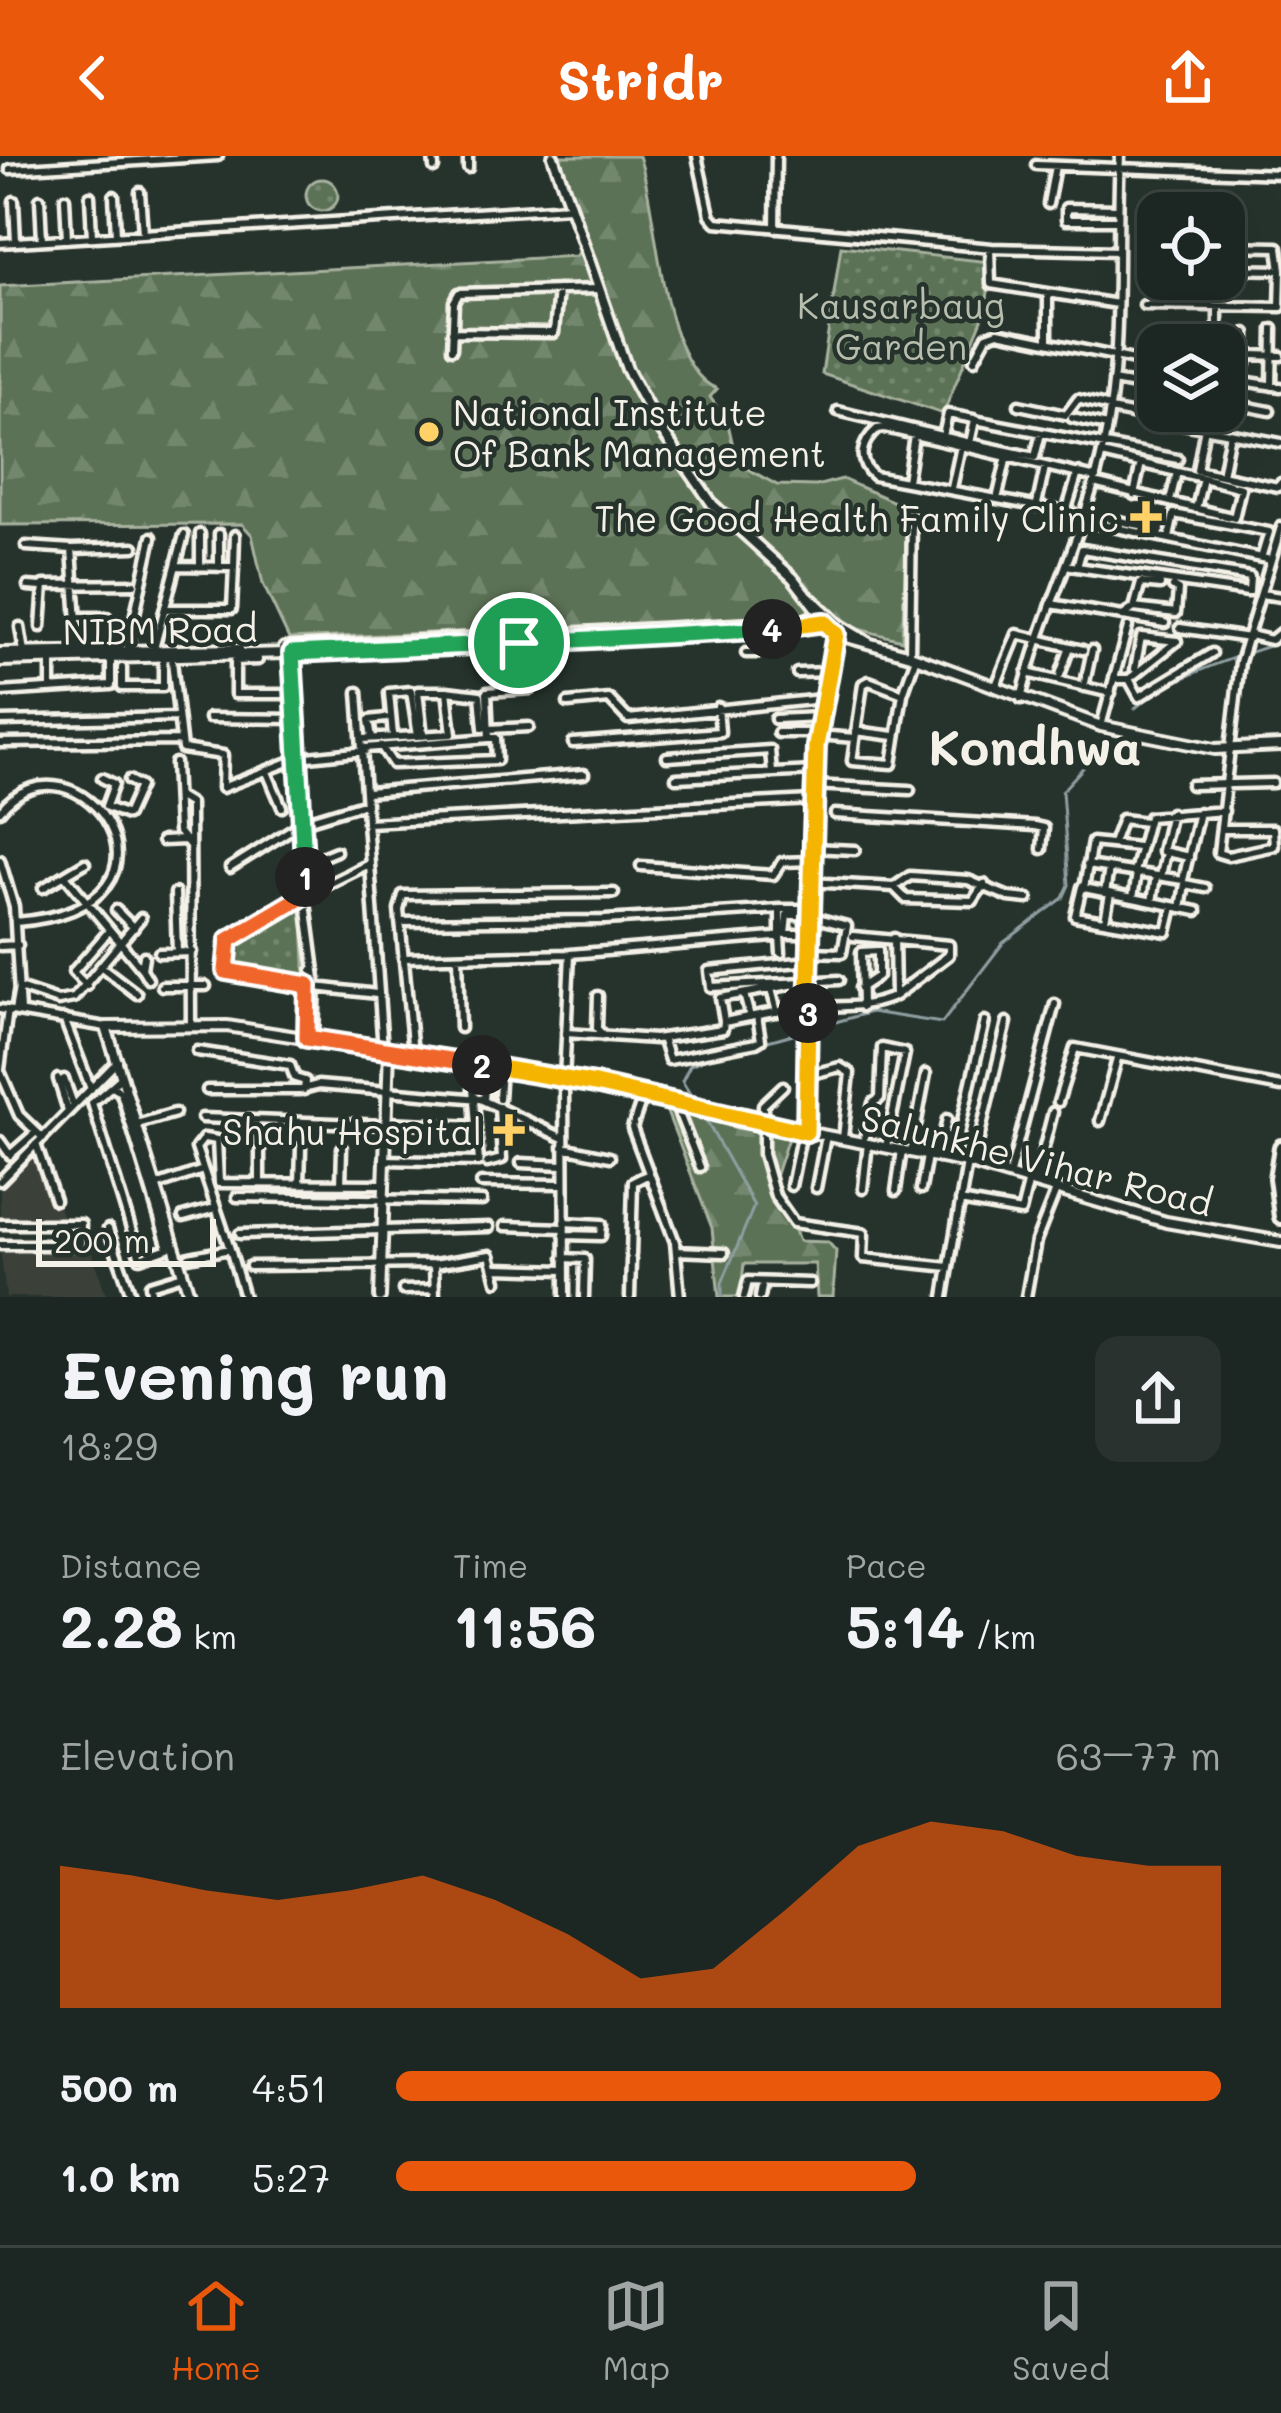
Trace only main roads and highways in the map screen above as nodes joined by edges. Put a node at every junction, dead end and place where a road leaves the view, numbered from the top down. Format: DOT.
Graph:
graph roads {
  1 [pos="1281,1147"];
  2 [pos="1280,1162"];
  3 [pos="1281,1216"];
  1 -- 2 [label="main road"];
  2 -- 3 [label="main road"];
}
